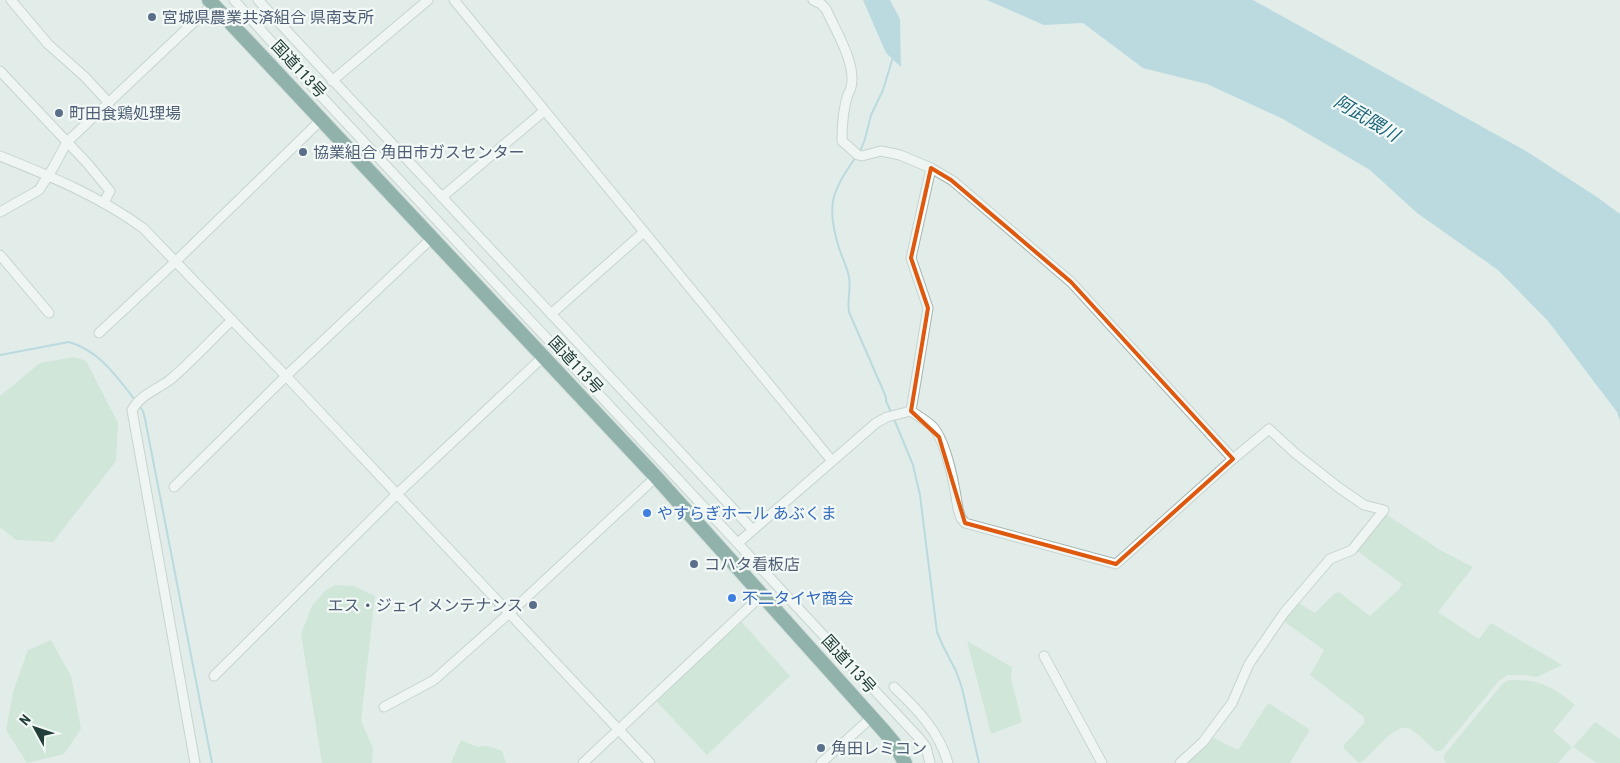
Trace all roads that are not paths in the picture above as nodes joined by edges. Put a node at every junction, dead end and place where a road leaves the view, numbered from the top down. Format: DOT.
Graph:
graph roads {
  1 [pos="11,0"];
  2 [pos="234,0"];
  3 [pos="258,0"];
  4 [pos="428,0"];
  5 [pos="454,0"];
  6 [pos="813,0"];
  7 [pos="211,2"];
  8 [pos="0,71"];
  9 [pos="332,80"];
  10 [pos="109,103"];
  11 [pos="544,111"];
  12 [pos="322,119"];
  13 [pos="67,142"];
  14 [pos="0,156"];
  15 [pos="931,168"];
  16 [pos="48,176"];
  17 [pos="442,197"];
  18 [pos="104,202"];
  19 [pos="0,212"];
  20 [pos="644,232"];
  21 [pos="433,237"];
  22 [pos="0,255"];
  23 [pos="174,262"];
  24 [pos="50,314"];
  25 [pos="551,314"];
  26 [pos="232,320"];
  27 [pos="99,333"];
  28 [pos="544,356"];
  29 [pos="286,376"];
  30 [pos="911,411"];
  31 [pos="1233,459"];
  32 [pos="832,461"];
  33 [pos="656,477"];
  34 [pos="174,487"];
  35 [pos="397,494"];
  36 [pos="752,529"];
  37 [pos="738,543"];
  38 [pos="763,594"];
  39 [pos="509,613"];
  40 [pos="1044,656"];
  41 [pos="214,676"];
  42 [pos="894,687"];
  43 [pos="384,707"];
  44 [pos="872,717"];
  45 [pos="619,730"];
  46 [pos="194,763"];
  47 [pos="582,763"];
  48 [pos="650,763"];
  49 [pos="821,763"];
  50 [pos="905,763"];
  51 [pos="930,763"];
  52 [pos="948,763"];
  53 [pos="1102,763"];
  54 [pos="1180,763"];
  1 -- 10 [label="street"];
  2 -- 37 [label="street"];
  3 -- 9 [label="street"];
  4 -- 9 [label="street"];
  5 -- 11 [label="street"];
  6 -- 15 [label="street"];
  7 -- 10 [label="street"];
  7 -- 12 [label="highway, 国道113号"];
  8 -- 13 [label="street"];
  9 -- 17 [label="street"];
  10 -- 13 [label="street"];
  11 -- 17 [label="street"];
  11 -- 20 [label="street"];
  12 -- 21 [label="highway, 国道113号"];
  12 -- 23 [label="street"];
  13 -- 16 [label="street"];
  13 -- 18 [label="street"];
  14 -- 16 [label="street"];
  15 -- 30 [label="street"];
  15 -- 31 [label="street"];
  16 -- 18 [label="street"];
  16 -- 19 [label="street"];
  17 -- 25 [label="street"];
  18 -- 23 [label="street"];
  20 -- 25 [label="street"];
  20 -- 32 [label="street"];
  21 -- 28 [label="highway, 国道113号"];
  21 -- 29 [label="street"];
  22 -- 24 [label="street"];
  23 -- 26 [label="street"];
  23 -- 27 [label="street"];
  25 -- 36 [label="street"];
  26 -- 29 [label="street"];
  26 -- 46 [label="street"];
  28 -- 33 [label="highway, 国道113号"];
  28 -- 35 [label="street"];
  29 -- 34 [label="street"];
  29 -- 35 [label="street"];
  30 -- 31 [label="street"];
  30 -- 32 [label="street"];
  31 -- 54 [label="street"];
  32 -- 36 [label="street"];
  33 -- 38 [label="highway, 国道113号"];
  33 -- 39 [label="street"];
  35 -- 39 [label="street"];
  35 -- 41 [label="street"];
  36 -- 37 [label="street"];
  37 -- 51 [label="street"];
  38 -- 44 [label="highway, 国道113号"];
  38 -- 45 [label="street"];
  39 -- 43 [label="street"];
  39 -- 45 [label="street"];
  40 -- 53 [label="street"];
  42 -- 52 [label="street"];
  44 -- 49 [label="street"];
  44 -- 50 [label="highway, 国道113号"];
  45 -- 47 [label="street"];
  45 -- 48 [label="street"];
}
